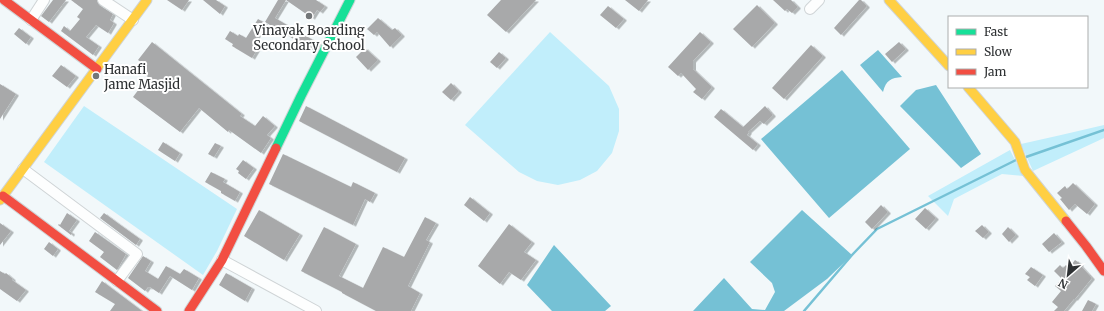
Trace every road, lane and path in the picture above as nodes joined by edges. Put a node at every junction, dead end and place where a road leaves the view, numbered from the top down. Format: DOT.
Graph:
graph roads {
  1 [pos="4,0"];
  2 [pos="44,0"];
  3 [pos="103,0"];
  4 [pos="147,0"];
  5 [pos="819,0"];
  6 [pos="889,0"];
  7 [pos="347,1"];
  8 [pos="810,9"];
  9 [pos="31,20"];
  10 [pos="133,20"];
  11 [pos="948,65"];
  12 [pos="97,69"];
  13 [pos="969,88"];
  14 [pos="23,169"];
  15 [pos="1,198"];
  16 [pos="222,260"];
  17 [pos="1104,271"];
  18 [pos="116,281"];
  19 [pos="193,309"];
  20 [pos="157,311"];
  21 [pos="316,311"];
  1 -- 9 [label="street"];
  2 -- 9 [label="street"];
  3 -- 10 [label="street"];
  4 -- 10 [label="street"];
  5 -- 8 [label="street"];
  6 -- 11 [label="street"];
  7 -- 16 [label="street"];
  9 -- 12 [label="street"];
  10 -- 12 [label="street"];
  12 -- 14 [label="street"];
  13 -- 17 [label="street"];
  14 -- 15 [label="street"];
  14 -- 18 [label="street"];
  15 -- 18 [label="street"];
  16 -- 19 [label="street"];
  16 -- 21 [label="street"];
  18 -- 20 [label="street"];
}
